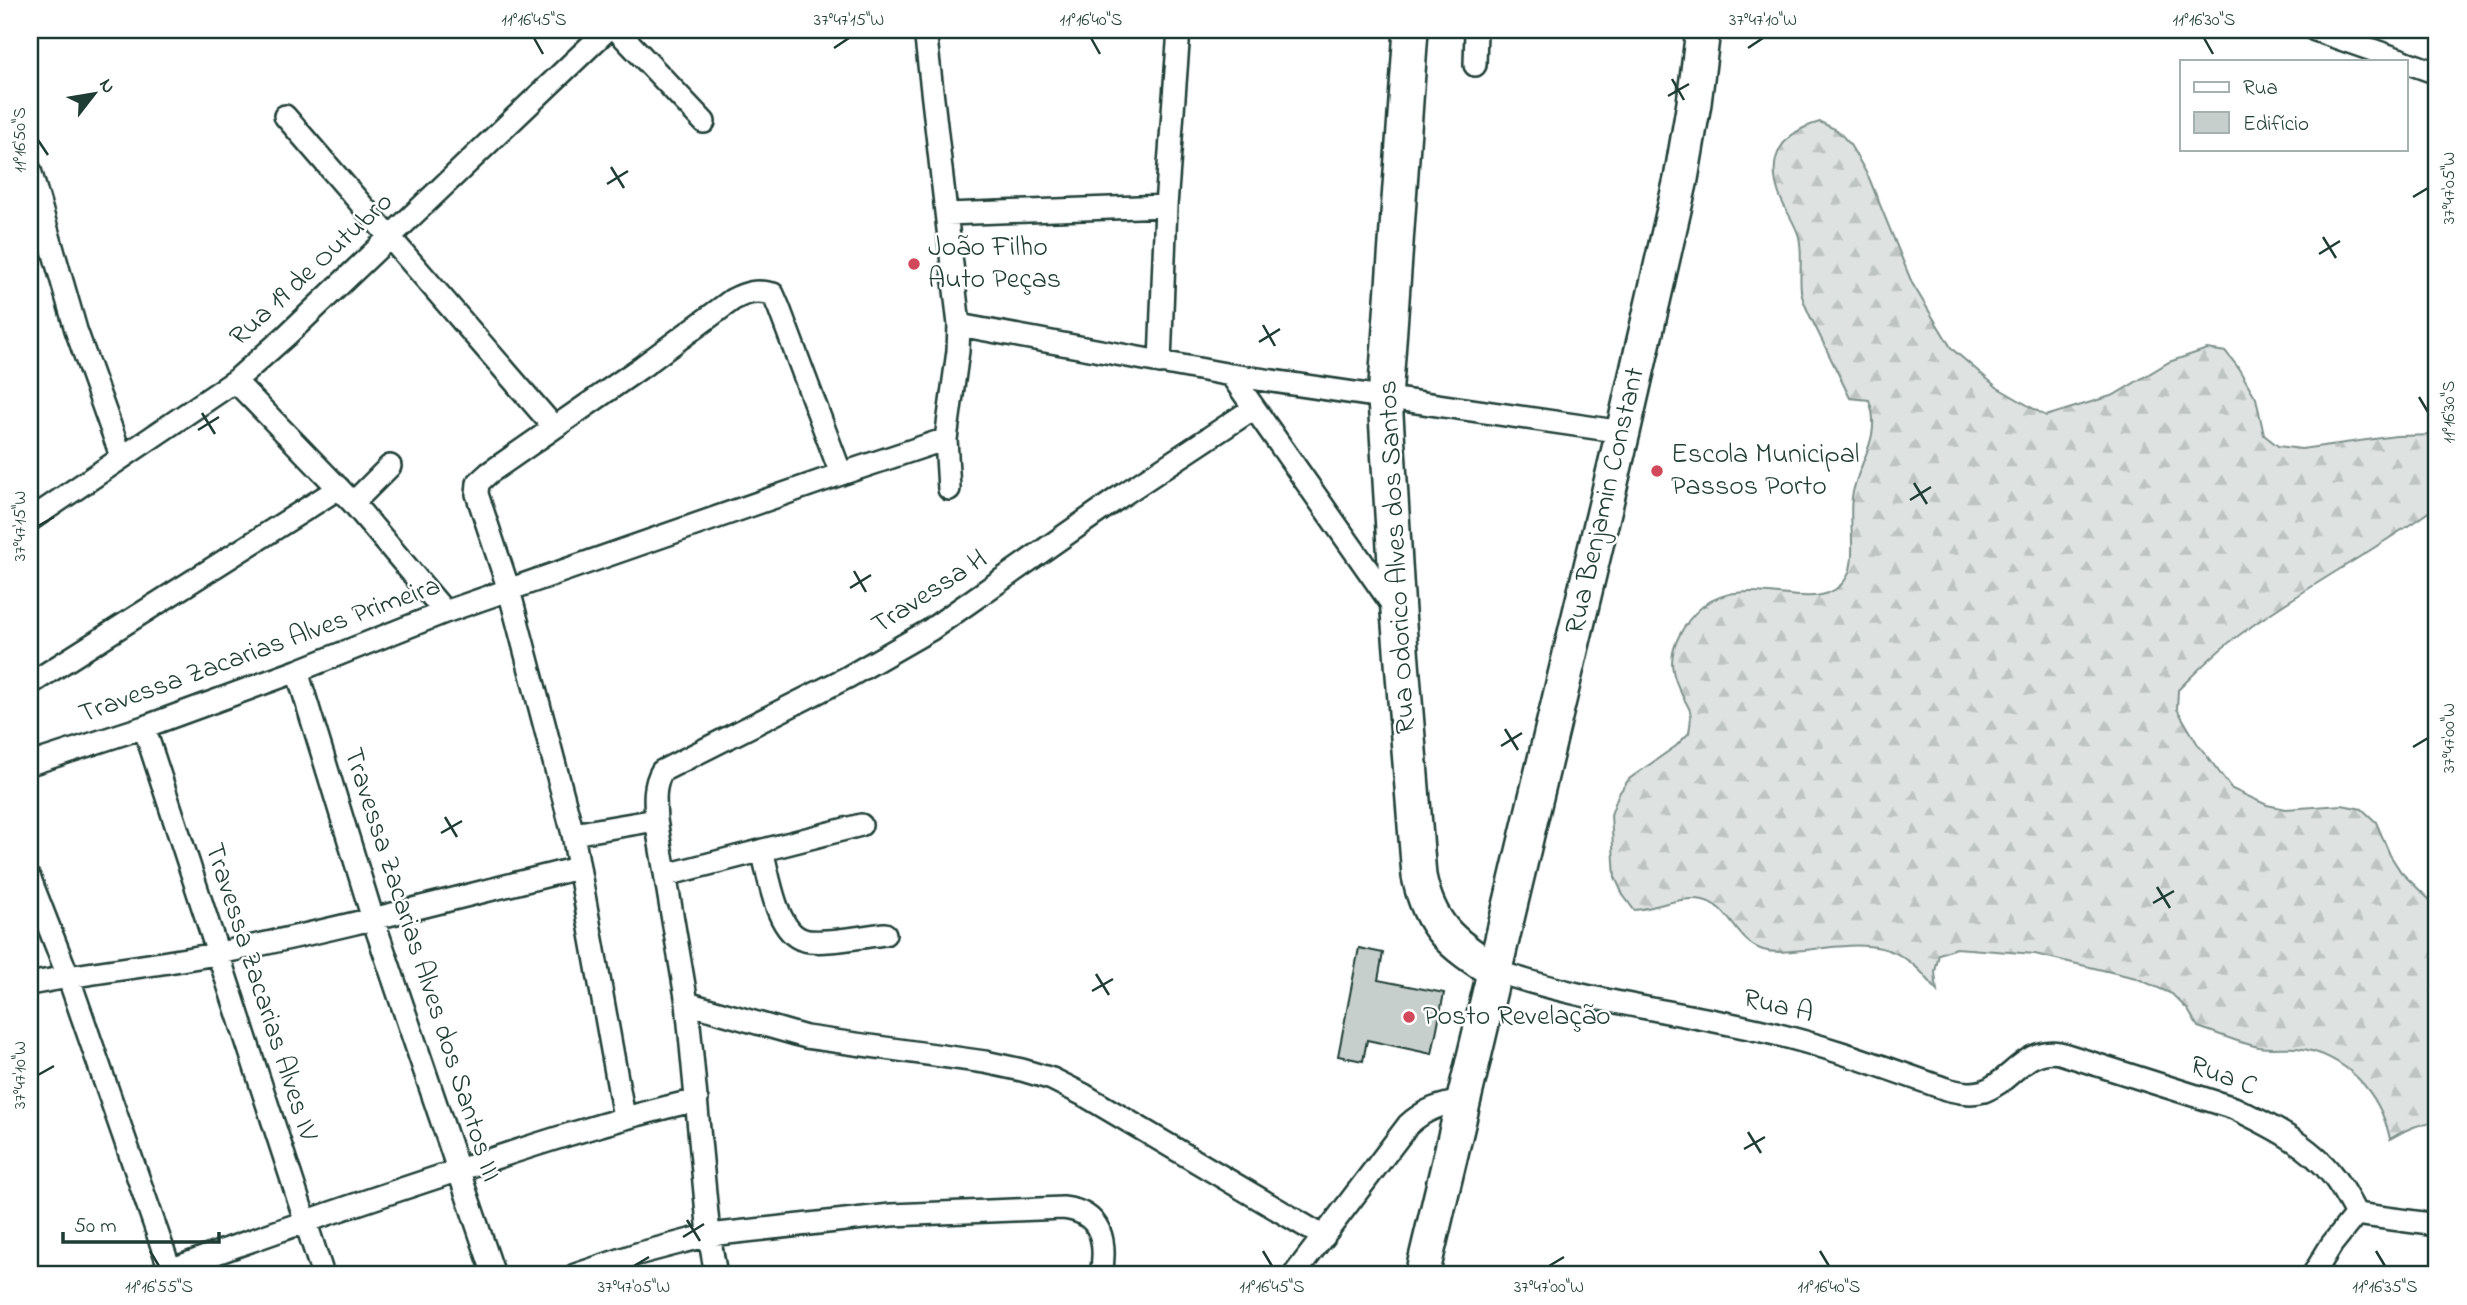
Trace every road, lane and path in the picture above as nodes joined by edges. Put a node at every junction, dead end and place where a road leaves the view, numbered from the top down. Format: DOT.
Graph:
graph roads {
  1 [pos="607,30"];
  2 [pos="617,30"];
  3 [pos="925,30"];
  4 [pos="1179,30"];
  5 [pos="1411,30"];
  6 [pos="1476,30"];
  7 [pos="1703,30"];
  8 [pos="2315,30"];
  9 [pos="2399,60"];
  10 [pos="2408,63"];
  11 [pos="1475,65"];
  12 [pos="2437,73"];
  13 [pos="285,116"];
  14 [pos="704,122"];
  15 [pos="30,170"];
  16 [pos="1166,206"];
  17 [pos="947,214"];
  18 [pos="389,237"];
  19 [pos="959,325"];
  20 [pos="1160,363"];
  21 [pos="1231,375"];
  22 [pos="235,381"];
  23 [pos="1385,399"];
  24 [pos="1254,408"];
  25 [pos="552,426"];
  26 [pos="1623,432"];
  27 [pos="946,439"];
  28 [pos="121,456"];
  29 [pos="390,466"];
  30 [pos="841,474"];
  31 [pos="948,489"];
  32 [pos="346,496"];
  33 [pos="30,520"];
  34 [pos="509,590"];
  35 [pos="446,612"];
  36 [pos="1398,612"];
  37 [pos="297,671"];
  38 [pos="30,684"];
  39 [pos="144,727"];
  40 [pos="30,764"];
  41 [pos="656,820"];
  42 [pos="861,825"];
  43 [pos="573,834"];
  44 [pos="762,850"];
  45 [pos="578,868"];
  46 [pos="666,875"];
  47 [pos="30,879"];
  48 [pos="373,919"];
  49 [pos="885,934"];
  50 [pos="217,954"];
  51 [pos="1493,970"];
  52 [pos="68,976"];
  53 [pos="30,984"];
  54 [pos="687,1003"];
  55 [pos="2036,1055"];
  56 [pos="697,1100"];
  57 [pos="1462,1101"];
  58 [pos="624,1117"];
  59 [pos="458,1170"];
  60 [pos="2357,1213"];
  61 [pos="306,1221"];
  62 [pos="2437,1225"];
  63 [pos="709,1235"];
  64 [pos="1324,1237"];
  65 [pos="167,1274"];
  66 [pos="323,1275"];
  67 [pos="494,1275"];
  68 [pos="575,1275"];
  69 [pos="716,1275"];
  70 [pos="1101,1275"];
  71 [pos="1294,1275"];
  72 [pos="1422,1275"];
  73 [pos="2313,1275"];
  1 -- 18 [label="street, Rua 19 de Outubro"];
  2 -- 14 [label="street"];
  3 -- 17 [label="street"];
  4 -- 16 [label="street"];
  5 -- 23 [label="main road, Rua Odorico Alves dos Santos"];
  6 -- 11 [label="street"];
  7 -- 26 [label="main road, Rua Benjamin Constant"];
  8 -- 9 [label="street"];
  10 -- 12 [label="street"];
  13 -- 18 [label="street"];
  15 -- 28 [label="street"];
  16 -- 17 [label="street"];
  16 -- 20 [label="street"];
  17 -- 19 [label="street"];
  18 -- 22 [label="street, Rua 19 de Outubro"];
  18 -- 25 [label="street"];
  19 -- 20 [label="street"];
  19 -- 27 [label="street"];
  20 -- 21 [label="street"];
  21 -- 23 [label="street"];
  21 -- 24 [label="street"];
  22 -- 28 [label="street, Rua 19 de Outubro"];
  22 -- 32 [label="street"];
  23 -- 26 [label="street"];
  23 -- 36 [label="main road, Rua Odorico Alves dos Santos"];
  24 -- 36 [label="street"];
  24 -- 41 [label="street, Travessa H"];
  25 -- 30 [label="street"];
  25 -- 34 [label="street"];
  26 -- 51 [label="main road, Rua Benjamin Constant"];
  27 -- 30 [label="street, Travessa Zacarias Alves Primeira"];
  27 -- 31 [label="street"];
  28 -- 33 [label="street, Rua 19 de Outubro"];
  29 -- 32 [label="street"];
  30 -- 34 [label="street, Travessa Zacarias Alves Primeira"];
  32 -- 35 [label="street"];
  32 -- 38 [label="street"];
  34 -- 35 [label="street, Travessa Zacarias Alves Primeira"];
  34 -- 43 [label="street"];
  35 -- 37 [label="street, Travessa Zacarias Alves Primeira"];
  36 -- 51 [label="main road, Rua Odorico Alves dos Santos"];
  37 -- 39 [label="street, Travessa Zacarias Alves Primeira"];
  37 -- 48 [label="street, Travessa Zacarias Alves dos Santos III"];
  39 -- 40 [label="street, Travessa Zacarias Alves Primeira"];
  39 -- 50 [label="street, Travessa Zacarias Alves IV"];
  41 -- 43 [label="street"];
  41 -- 46 [label="street, Travessa H"];
  42 -- 44 [label="street"];
  43 -- 45 [label="street"];
  44 -- 46 [label="street"];
  44 -- 49 [label="street"];
  45 -- 48 [label="street"];
  45 -- 58 [label="street"];
  46 -- 54 [label="street, Travessa H"];
  47 -- 52 [label="street"];
  48 -- 50 [label="street"];
  48 -- 59 [label="street, Travessa Zacarias Alves dos Santos III"];
  50 -- 52 [label="street"];
  50 -- 61 [label="street, Travessa Zacarias Alves IV"];
  51 -- 55 [label="street, Rua A"];
  51 -- 57 [label="main road, Rua Benjamin Constant"];
  52 -- 53 [label="street"];
  52 -- 65 [label="street"];
  54 -- 56 [label="street, Travessa H"];
  54 -- 64 [label="street"];
  55 -- 60 [label="street, Rua C"];
  56 -- 58 [label="street"];
  56 -- 63 [label="street, Travessa H"];
  57 -- 64 [label="street"];
  57 -- 72 [label="main road, Rua Benjamin Constant"];
  58 -- 59 [label="street"];
  59 -- 61 [label="street"];
  59 -- 67 [label="street, Travessa Zacarias Alves dos Santos III"];
  60 -- 62 [label="street"];
  60 -- 73 [label="street"];
  61 -- 65 [label="street"];
  61 -- 66 [label="street, Travessa Zacarias Alves IV"];
  63 -- 68 [label="street"];
  63 -- 69 [label="street, Travessa H"];
  63 -- 70 [label="street"];
  64 -- 71 [label="street"];
}
